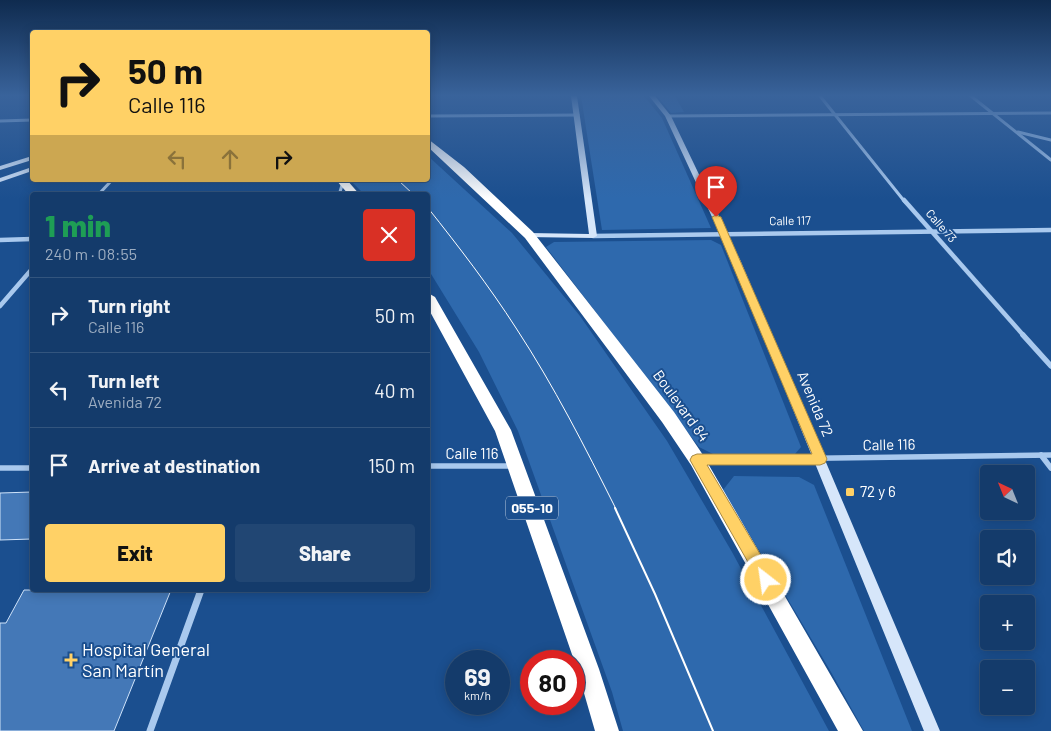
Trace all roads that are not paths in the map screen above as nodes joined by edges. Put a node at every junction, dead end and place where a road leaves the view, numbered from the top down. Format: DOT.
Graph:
graph roads {
  1 [pos="580,130"];
  2 [pos="675,130"];
  3 [pos="847,130"];
  4 [pos="1014,130"];
  5 [pos="1016,132"];
  6 [pos="1051,140"];
  7 [pos="430,144"];
  8 [pos="30,159"];
  9 [pos="1051,160"];
  10 [pos="0,168"];
  11 [pos="30,170"];
  12 [pos="0,180"];
  13 [pos="110,182"];
  14 [pos="343,182"];
  15 [pos="101,192"];
  16 [pos="352,192"];
  17 [pos="929,230"];
  18 [pos="1051,230"];
  19 [pos="724,233"];
  20 [pos="529,236"];
  21 [pos="593,236"];
  22 [pos="0,240"];
  23 [pos="30,240"];
  24 [pos="30,271"];
  25 [pos="430,301"];
  26 [pos="0,306"];
  27 [pos="1051,366"];
  28 [pos="1041,455"];
  29 [pos="1051,455"];
  30 [pos="820,459"];
  31 [pos="697,460"];
  32 [pos="430,466"];
  33 [pos="517,466"];
  34 [pos="0,468"];
  35 [pos="30,468"];
  36 [pos="1051,468"];
  37 [pos="200,592"];
  38 [pos="150,731"];
  39 [pos="607,731"];
  40 [pos="851,731"];
  41 [pos="932,731"];
  1 -- 21 [label="street"];
  2 -- 19 [label="street, Avenida 72"];
  3 -- 17 [label="street, Calle 73"];
  4 -- 5 [label="street"];
  5 -- 6 [label="street"];
  5 -- 9 [label="street"];
  7 -- 20 [label="highway, Boulevard 84"];
  8 -- 10 [label="street"];
  11 -- 12 [label="street"];
  13 -- 15 [label="street"];
  14 -- 16 [label="highway"];
  17 -- 18 [label="street, Calle 117"];
  17 -- 19 [label="street, Calle 117"];
  17 -- 27 [label="street, Calle 73"];
  19 -- 21 [label="street, Calle 117"];
  19 -- 30 [label="street, Avenida 72"];
  20 -- 21 [label="street, Calle 117"];
  20 -- 31 [label="highway, Boulevard 84"];
  22 -- 23 [label="street"];
  24 -- 26 [label="street"];
  25 -- 33 [label="highway, 055-10"];
  28 -- 29 [label="street, Calle 116"];
  28 -- 30 [label="street, Calle 116"];
  28 -- 36 [label="street"];
  30 -- 31 [label="street, Calle 116"];
  30 -- 41 [label="street, Avenida 72"];
  31 -- 40 [label="highway, Boulevard 84"];
  32 -- 33 [label="street, Calle 116"];
  33 -- 39 [label="highway, 055-10"];
  34 -- 35 [label="street"];
  37 -- 38 [label="street"];
}
